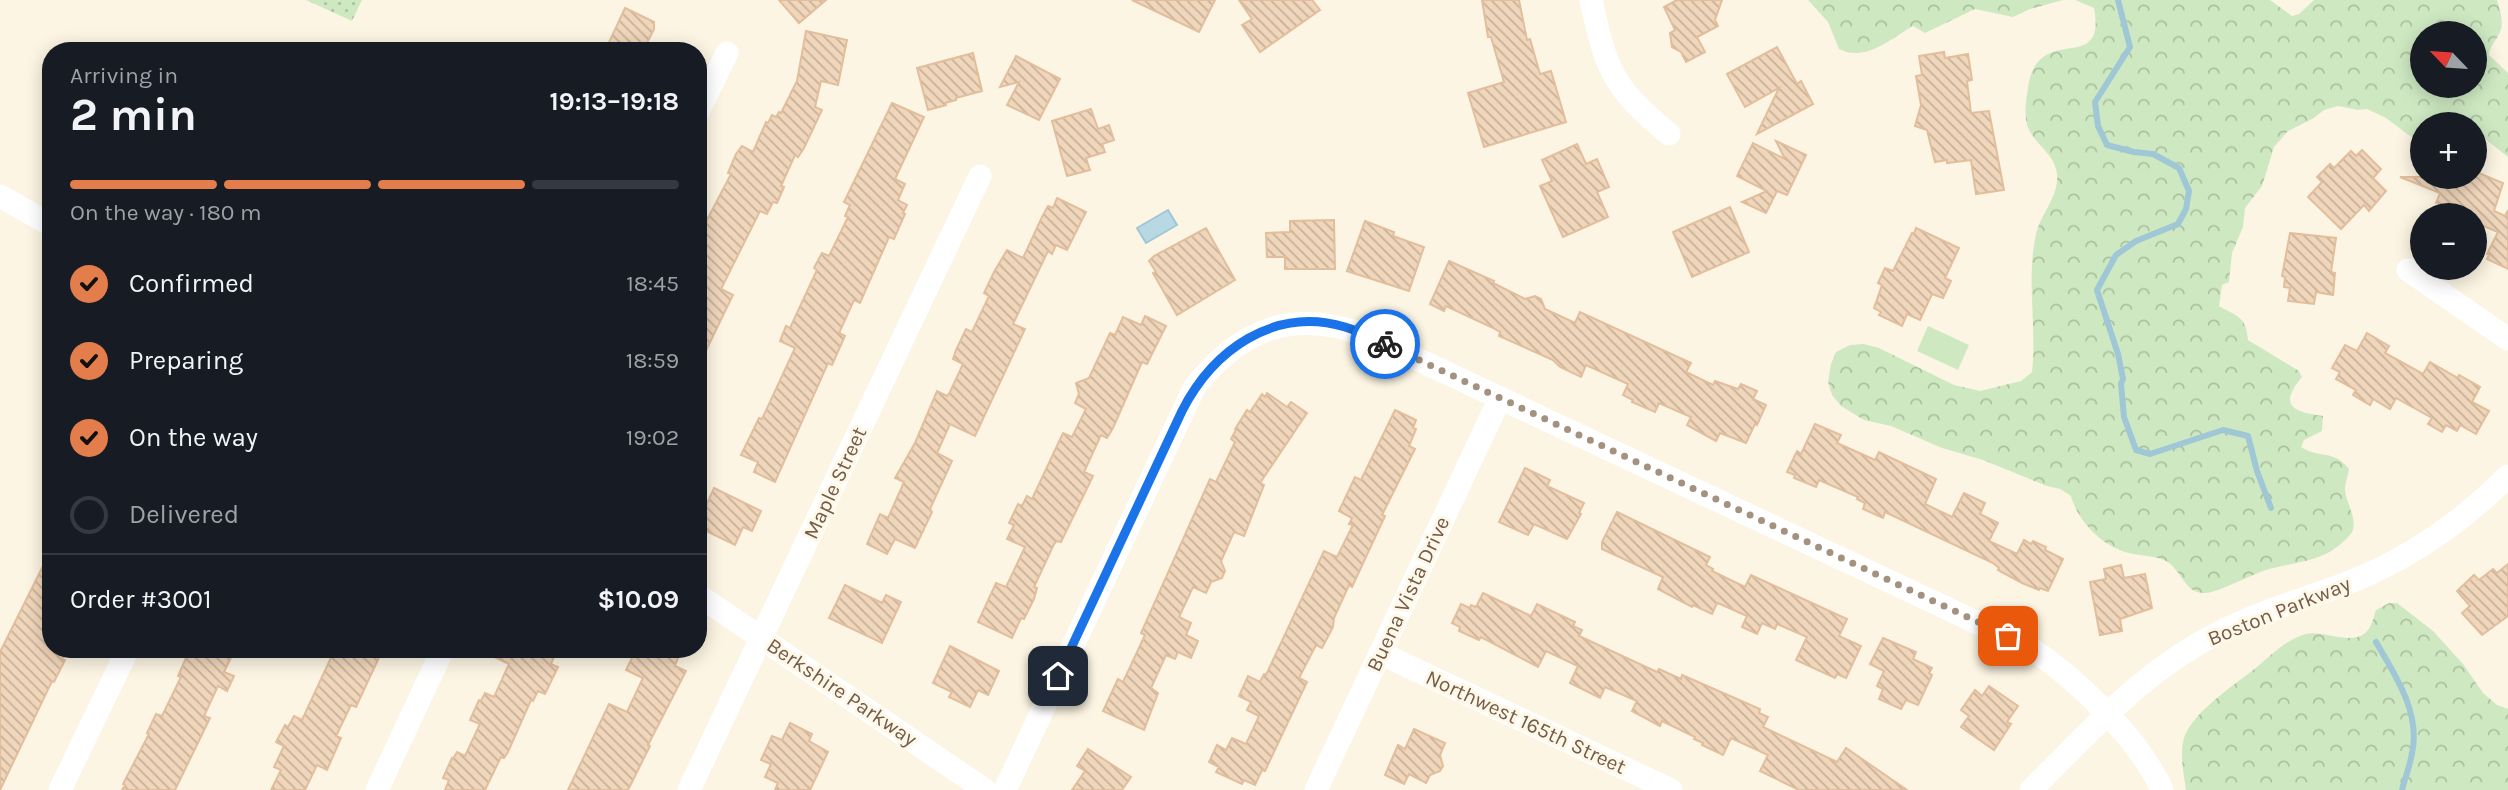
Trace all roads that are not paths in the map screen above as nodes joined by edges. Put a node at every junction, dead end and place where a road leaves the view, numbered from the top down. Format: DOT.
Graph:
graph roads {
  1 [pos="1591,0"];
  2 [pos="727,53"];
  3 [pos="707,94"];
  4 [pos="1669,134"];
  5 [pos="980,176"];
  6 [pos="0,196"];
  7 [pos="42,220"];
  8 [pos="2408,270"];
  9 [pos="2508,339"];
  10 [pos="1500,398"];
  11 [pos="2508,476"];
  12 [pos="707,601"];
  13 [pos="762,638"];
  14 [pos="1380,653"];
  15 [pos="124,658"];
  16 [pos="439,658"];
  17 [pos="2106,713"];
  18 [pos="1631,782"];
  19 [pos="60,790"];
  20 [pos="377,790"];
  21 [pos="690,790"];
  22 [pos="985,790"];
  23 [pos="1005,790"];
  24 [pos="1316,790"];
  25 [pos="1671,790"];
  26 [pos="2031,790"];
  27 [pos="2162,790"];
  1 -- 4 [label="street"];
  2 -- 3 [label="street"];
  5 -- 13 [label="street, Maple Street"];
  6 -- 7 [label="street"];
  8 -- 9 [label="street"];
  10 -- 14 [label="street, Buena Vista Drive"];
  10 -- 17 [label="street"];
  10 -- 23 [label="street"];
  11 -- 17 [label="street, Boston Parkway"];
  12 -- 13 [label="street, Berkshire Parkway"];
  13 -- 21 [label="street, Maple Street"];
  13 -- 22 [label="street, Berkshire Parkway"];
  14 -- 18 [label="street, Northwest 165th Street"];
  14 -- 24 [label="street, Buena Vista Drive"];
  15 -- 19 [label="street"];
  16 -- 20 [label="street"];
  17 -- 26 [label="street, Boston Parkway"];
  17 -- 27 [label="street"];
  18 -- 25 [label="street, Northwest 165th Street"];
}
